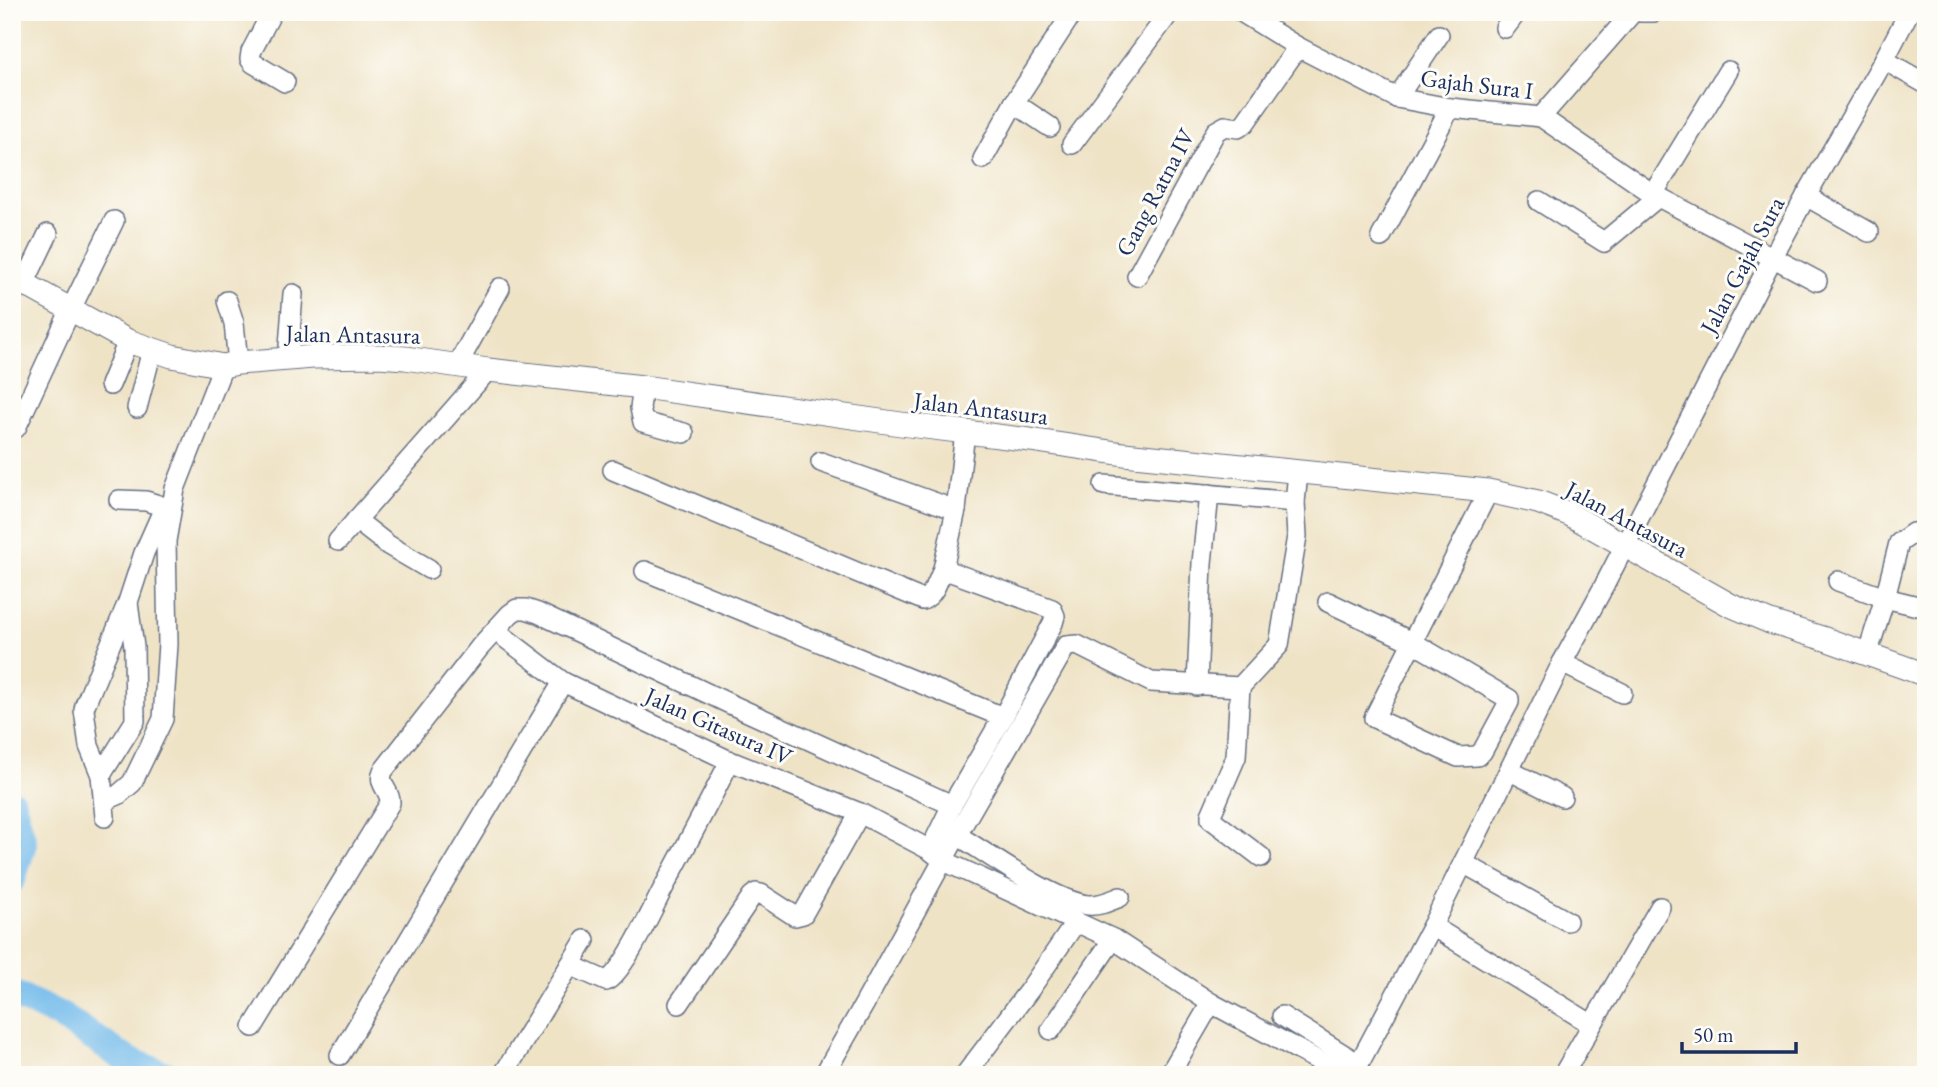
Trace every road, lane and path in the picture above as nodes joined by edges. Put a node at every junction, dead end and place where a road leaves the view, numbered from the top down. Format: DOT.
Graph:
graph roads {
  1 [pos="272,12"];
  2 [pos="1073,12"];
  3 [pos="1170,12"];
  4 [pos="1241,12"];
  5 [pos="1633,12"];
  6 [pos="1642,12"];
  7 [pos="1654,12"];
  8 [pos="1909,12"];
  9 [pos="1438,35"];
  10 [pos="1298,47"];
  11 [pos="1884,60"];
  12 [pos="1728,71"];
  13 [pos="285,82"];
  14 [pos="1926,84"];
  15 [pos="1397,98"];
  16 [pos="1014,103"];
  17 [pos="1450,108"];
  18 [pos="1541,117"];
  19 [pos="1050,127"];
  20 [pos="1072,144"];
  21 [pos="983,159"];
  22 [pos="1656,196"];
  23 [pos="1806,196"];
  24 [pos="1539,201"];
  25 [pos="114,221"];
  26 [pos="1869,232"];
  27 [pos="48,234"];
  28 [pos="1381,237"];
  29 [pos="1773,257"];
  30 [pos="1138,276"];
  31 [pos="18,281"];
  32 [pos="1817,281"];
  33 [pos="500,288"];
  34 [pos="293,294"];
  35 [pos="227,301"];
  36 [pos="71,309"];
  37 [pos="128,341"];
  38 [pos="152,351"];
  39 [pos="288,359"];
  40 [pos="230,364"];
  41 [pos="458,366"];
  42 [pos="488,370"];
  43 [pos="110,385"];
  44 [pos="643,387"];
  45 [pos="137,408"];
  46 [pos="16,428"];
  47 [pos="965,432"];
  48 [pos="684,433"];
  49 [pos="821,462"];
  50 [pos="613,470"];
  51 [pos="1298,473"];
  52 [pos="1104,485"];
  53 [pos="175,489"];
  54 [pos="1488,491"];
  55 [pos="1209,494"];
  56 [pos="119,500"];
  57 [pos="1295,502"];
  58 [pos="165,507"];
  59 [pos="956,510"];
  60 [pos="356,520"];
  61 [pos="1926,532"];
  62 [pos="338,541"];
  63 [pos="1626,544"];
  64 [pos="429,569"];
  65 [pos="943,569"];
  66 [pos="645,571"];
  67 [pos="1838,581"];
  68 [pos="1885,598"];
  69 [pos="128,602"];
  70 [pos="1328,602"];
  71 [pos="1926,608"];
  72 [pos="496,631"];
  73 [pos="1412,642"];
  74 [pos="1867,655"];
  75 [pos="1562,663"];
  76 [pos="1926,675"];
  77 [pos="564,682"];
  78 [pos="1197,685"];
  79 [pos="1240,687"];
  80 [pos="1622,693"];
  81 [pos="1003,717"];
  82 [pos="730,761"];
  83 [pos="1510,771"];
  84 [pos="101,775"];
  85 [pos="1562,797"];
  86 [pos="952,805"];
  87 [pos="860,813"];
  88 [pos="957,835"];
  89 [pos="937,856"];
  90 [pos="1261,857"];
  91 [pos="1463,863"];
  92 [pos="1120,897"];
  93 [pos="1660,907"];
  94 [pos="1567,921"];
  95 [pos="1076,922"];
  96 [pos="1432,926"];
  97 [pos="1113,939"];
  98 [pos="585,940"];
  99 [pos="570,965"];
  100 [pos="1211,1003"];
  101 [pos="679,1004"];
  102 [pos="1282,1016"];
  103 [pos="1591,1024"];
  104 [pos="253,1027"];
  105 [pos="1051,1030"];
  106 [pos="340,1055"];
  107 [pos="1353,1071"];
  108 [pos="503,1075"];
  109 [pos="824,1075"];
  110 [pos="965,1075"];
  111 [pos="1169,1075"];
  112 [pos="1563,1075"];
  1 -- 13 [label="street"];
  2 -- 16 [label="street"];
  3 -- 20 [label="street"];
  4 -- 10 [label="street, Gajah Sura I"];
  5 -- 18 [label="street"];
  6 -- 7 [label="street"];
  8 -- 11 [label="street, Jalan Gajah Sura"];
  9 -- 15 [label="street"];
  10 -- 15 [label="street, Gajah Sura I"];
  10 -- 30 [label="street, Gang Ratna IV"];
  11 -- 14 [label="street"];
  11 -- 23 [label="street, Jalan Gajah Sura"];
  12 -- 22 [label="street"];
  15 -- 17 [label="street, Gajah Sura I"];
  16 -- 19 [label="street"];
  16 -- 21 [label="street"];
  17 -- 18 [label="street, Gajah Sura I"];
  17 -- 28 [label="street"];
  18 -- 22 [label="street, Gajah Sura I"];
  22 -- 24 [label="street"];
  22 -- 29 [label="street, Gajah Sura I"];
  23 -- 26 [label="street"];
  23 -- 29 [label="street, Jalan Gajah Sura"];
  25 -- 36 [label="street"];
  27 -- 31 [label="street"];
  29 -- 32 [label="street, Gajah Sura I"];
  29 -- 63 [label="street, Jalan Gajah Sura"];
  31 -- 36 [label="main road, Jalan Antasura"];
  33 -- 41 [label="street"];
  34 -- 39 [label="street"];
  35 -- 40 [label="street"];
  36 -- 37 [label="main road, Jalan Antasura"];
  36 -- 46 [label="street"];
  37 -- 38 [label="main road, Jalan Antasura"];
  37 -- 43 [label="street"];
  38 -- 40 [label="main road, Jalan Antasura"];
  38 -- 45 [label="street"];
  39 -- 40 [label="main road, Jalan Antasura"];
  39 -- 41 [label="main road, Jalan Antasura"];
  40 -- 53 [label="street"];
  41 -- 42 [label="main road, Jalan Antasura"];
  42 -- 44 [label="main road, Jalan Antasura"];
  42 -- 60 [label="street"];
  44 -- 47 [label="main road, Jalan Antasura"];
  44 -- 48 [label="street"];
  47 -- 51 [label="main road, Jalan Antasura"];
  47 -- 59 [label="street"];
  49 -- 59 [label="street"];
  50 -- 65 [label="street"];
  51 -- 54 [label="main road, Jalan Antasura"];
  51 -- 57 [label="street"];
  52 -- 55 [label="street"];
  53 -- 58 [label="street"];
  53 -- 84 [label="street"];
  54 -- 63 [label="main road, Jalan Antasura"];
  54 -- 73 [label="street"];
  55 -- 57 [label="street"];
  55 -- 78 [label="street"];
  56 -- 58 [label="street"];
  57 -- 79 [label="street"];
  58 -- 69 [label="street"];
  59 -- 65 [label="street"];
  60 -- 62 [label="street"];
  60 -- 64 [label="street"];
  61 -- 68 [label="street"];
  63 -- 74 [label="main road, Jalan Antasura"];
  63 -- 75 [label="street, Jalan Gajah Sura"];
  65 -- 81 [label="street"];
  66 -- 81 [label="street"];
  67 -- 68 [label="street"];
  68 -- 71 [label="street"];
  68 -- 74 [label="street"];
  69 -- 84 [label="street"];
  69 -- 84 [label="street"];
  70 -- 73 [label="street"];
  72 -- 77 [label="street, Jalan Gitasura IV"];
  72 -- 86 [label="street"];
  72 -- 104 [label="street"];
  73 -- 73 [label="street"];
  74 -- 76 [label="main road, Jalan Antasura"];
  75 -- 80 [label="street"];
  75 -- 83 [label="street, Jalan Gajah Sura"];
  77 -- 82 [label="street, Jalan Gitasura IV"];
  77 -- 106 [label="street"];
  78 -- 79 [label="street"];
  78 -- 88 [label="street"];
  79 -- 90 [label="street"];
  81 -- 86 [label="street"];
  82 -- 87 [label="street, Jalan Gitasura IV"];
  82 -- 99 [label="street"];
  83 -- 85 [label="street"];
  83 -- 91 [label="street, Jalan Gajah Sura"];
  86 -- 89 [label="street"];
  87 -- 89 [label="street, Jalan Gitasura IV"];
  87 -- 101 [label="street"];
  88 -- 89 [label="street"];
  88 -- 92 [label="street"];
  89 -- 95 [label="street, Jalan Gitasura IV"];
  89 -- 109 [label="street"];
  91 -- 94 [label="street"];
  91 -- 96 [label="street, Jalan Gajah Sura"];
  93 -- 103 [label="street"];
  95 -- 97 [label="street, Jalan Gitasura IV"];
  95 -- 110 [label="street"];
  96 -- 103 [label="street"];
  96 -- 107 [label="street, Jalan Gajah Sura"];
  97 -- 100 [label="street, Jalan Gitasura IV"];
  97 -- 105 [label="street"];
  98 -- 99 [label="street"];
  99 -- 108 [label="street"];
  100 -- 107 [label="street, Jalan Gitasura IV"];
  100 -- 111 [label="street"];
  102 -- 107 [label="street"];
  103 -- 112 [label="street"];
}
